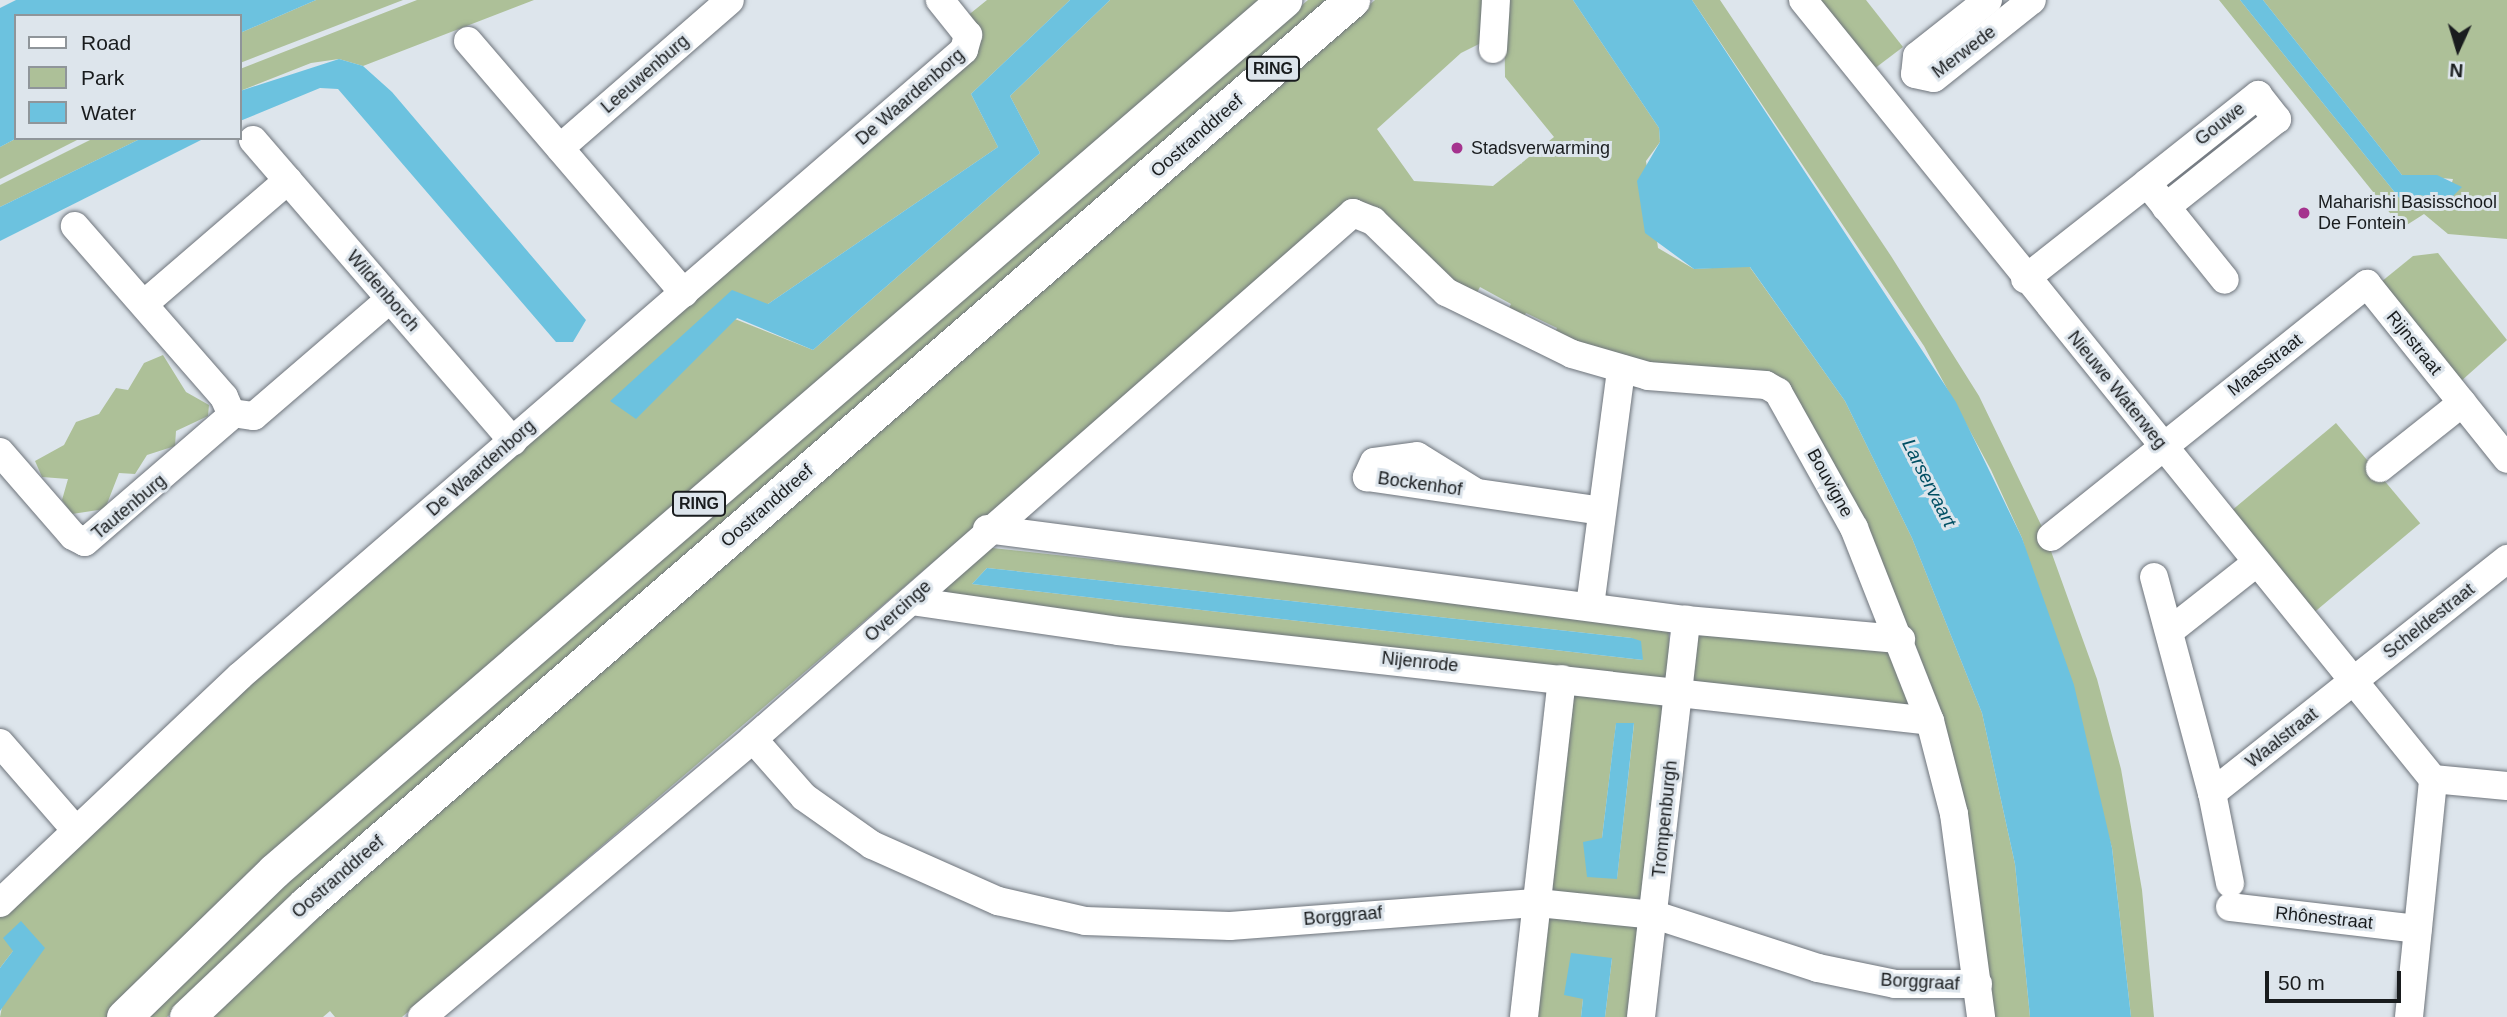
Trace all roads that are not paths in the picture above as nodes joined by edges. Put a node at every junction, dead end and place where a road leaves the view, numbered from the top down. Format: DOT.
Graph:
graph roads {
  1 [pos="730,0"];
  2 [pos="940,0"];
  3 [pos="1284,0"];
  4 [pos="1352,0"];
  5 [pos="1496,0"];
  6 [pos="1803,0"];
  7 [pos="1988,0"];
  8 [pos="2032,0"];
  9 [pos="468,41"];
  10 [pos="1493,49"];
  11 [pos="253,141"];
  12 [pos="560,148"];
  13 [pos="288,180"];
  14 [pos="2147,183"];
  15 [pos="2166,207"];
  16 [pos="1373,222"];
  17 [pos="75,226"];
  18 [pos="2025,279"];
  19 [pos="2225,280"];
  20 [pos="2367,284"];
  21 [pos="684,293"];
  22 [pos="390,299"];
  23 [pos="144,304"];
  24 [pos="1621,369"];
  25 [pos="2462,403"];
  26 [pos="232,413"];
  27 [pos="513,441"];
  28 [pos="2163,446"];
  29 [pos="0,452"];
  30 [pos="2507,459"];
  31 [pos="2380,468"];
  32 [pos="1475,492"];
  33 [pos="1602,511"];
  34 [pos="987,528"];
  35 [pos="2061,530"];
  36 [pos="2507,559"];
  37 [pos="2256,563"];
  38 [pos="2154,577"];
  39 [pos="911,601"];
  40 [pos="1590,606"];
  41 [pos="1686,620"];
  42 [pos="2171,630"];
  43 [pos="1901,639"];
  44 [pos="1562,679"];
  45 [pos="2351,682"];
  46 [pos="1679,692"];
  47 [pos="1930,721"];
  48 [pos="753,739"];
  49 [pos="0,743"];
  50 [pos="2433,779"];
  51 [pos="2507,786"];
  52 [pos="2213,793"];
  53 [pos="73,827"];
  54 [pos="0,902"];
  55 [pos="1538,903"];
  56 [pos="1655,915"];
  57 [pos="2418,929"];
  58 [pos="1978,984"];
  59 [pos="124,1017"];
  60 [pos="187,1017"];
  61 [pos="422,1017"];
  62 [pos="1524,1017"];
  63 [pos="1642,1017"];
  64 [pos="1981,1017"];
  65 [pos="2409,1017"];
  1 -- 12 [label="street, Leeuwenburg"];
  2 -- 21 [label="street, De Waardenborg"];
  3 -- 59 [label="main road, RING"];
  4 -- 60 [label="main road, Oostranddreef / RING"];
  5 -- 10 [label="street"];
  6 -- 18 [label="street, Nieuwe Waterweg"];
  7 -- 8 [label="street, Merwede"];
  9 -- 12 [label="street"];
  11 -- 13 [label="street, Wildenborch"];
  12 -- 21 [label="street"];
  13 -- 22 [label="street, Wildenborch"];
  13 -- 23 [label="street"];
  14 -- 15 [label="street"];
  14 -- 15 [label="street, Gouwe"];
  14 -- 18 [label="street, Gouwe"];
  15 -- 19 [label="street"];
  16 -- 24 [label="street, Bouvigne"];
  16 -- 34 [label="street, Overcinge"];
  17 -- 23 [label="street"];
  18 -- 28 [label="street, Nieuwe Waterweg"];
  20 -- 25 [label="street, Rijnstraat"];
  20 -- 28 [label="street, Maasstraat"];
  21 -- 27 [label="street, De Waardenborg"];
  22 -- 26 [label="street"];
  22 -- 27 [label="street, Wildenborch"];
  23 -- 26 [label="street"];
  24 -- 33 [label="street"];
  24 -- 43 [label="street, Bouvigne"];
  25 -- 30 [label="street, Rijnstraat"];
  25 -- 31 [label="street"];
  26 -- 29 [label="street, Tautenburg"];
  27 -- 53 [label="street, De Waardenborg"];
  28 -- 35 [label="street"];
  28 -- 37 [label="street, Nieuwe Waterweg"];
  32 -- 33 [label="street, Bockenhof"];
  33 -- 40 [label="street"];
  34 -- 39 [label="street, Overcinge"];
  34 -- 40 [label="street"];
  36 -- 45 [label="street, Scheldestraat"];
  37 -- 42 [label="street"];
  37 -- 45 [label="street, Nieuwe Waterweg"];
  38 -- 42 [label="street"];
  39 -- 44 [label="street, Nijenrode"];
  39 -- 48 [label="street, Overcinge"];
  40 -- 41 [label="street"];
  41 -- 43 [label="street"];
  41 -- 46 [label="street, Trompenburgh"];
  42 -- 52 [label="street"];
  43 -- 47 [label="street, Bouvigne"];
  44 -- 46 [label="street, Nijenrode"];
  44 -- 55 [label="street"];
  45 -- 50 [label="street, Nieuwe Waterweg"];
  45 -- 52 [label="street, Waalstraat"];
  46 -- 47 [label="street, Nijenrode"];
  46 -- 56 [label="street, Trompenburgh"];
  47 -- 58 [label="street, Bouvigne"];
  48 -- 55 [label="street, Borggraaf"];
  48 -- 61 [label="street, Overcinge"];
  49 -- 53 [label="street"];
  50 -- 51 [label="street"];
  50 -- 57 [label="street"];
  52 -- 57 [label="street, Rhônestraat"];
  53 -- 54 [label="street, De Waardenborg"];
  55 -- 56 [label="street, Borggraaf"];
  55 -- 62 [label="street"];
  56 -- 58 [label="street, Borggraaf"];
  56 -- 63 [label="street, Trompenburgh"];
  57 -- 65 [label="street"];
  58 -- 64 [label="street, Bouvigne"];
}
